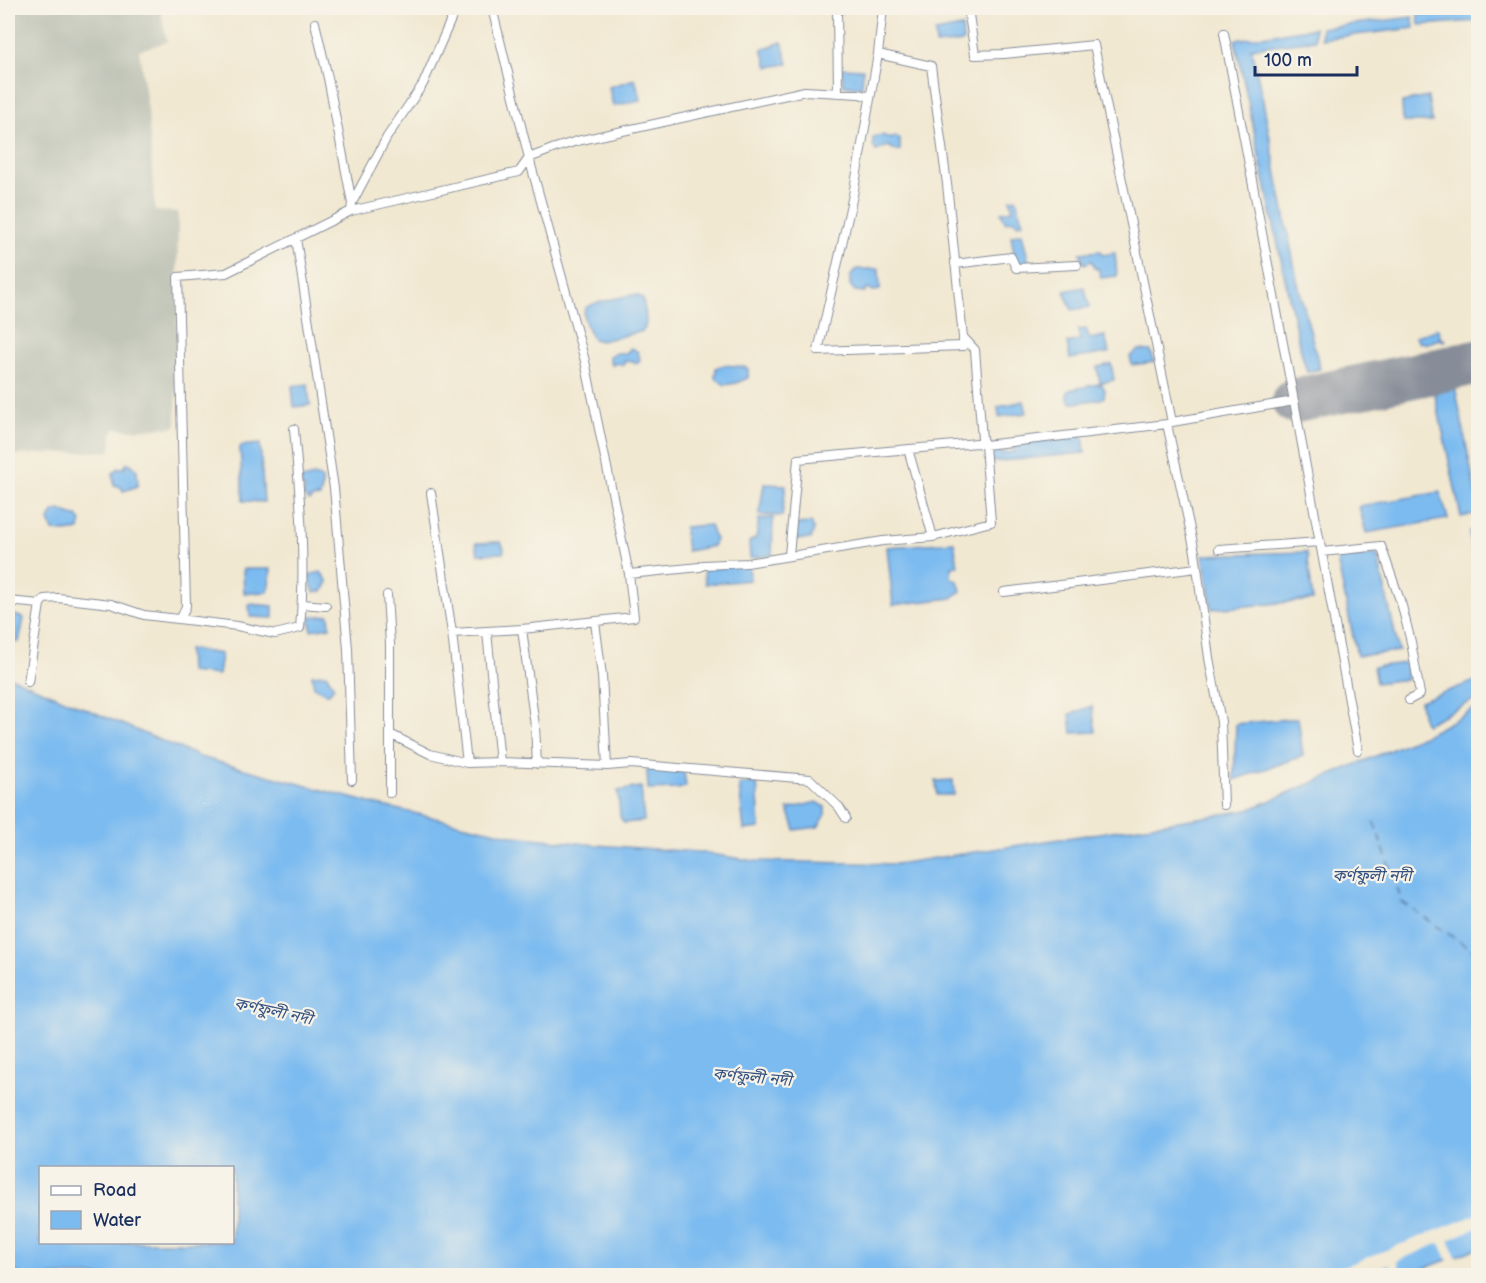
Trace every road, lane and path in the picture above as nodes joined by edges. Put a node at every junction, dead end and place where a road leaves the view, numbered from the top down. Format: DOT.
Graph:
graph roads {
  1 [pos="456,8"];
  2 [pos="492,8"];
  3 [pos="837,8"];
  4 [pos="847,8"];
  5 [pos="883,8"];
  6 [pos="968,8"];
  7 [pos="315,23"];
  8 [pos="1224,33"];
  9 [pos="878,54"];
  10 [pos="838,93"];
  11 [pos="870,97"];
  12 [pos="529,158"];
  13 [pos="352,207"];
  14 [pos="296,238"];
  15 [pos="955,264"];
  16 [pos="1077,265"];
  17 [pos="963,337"];
  18 [pos="1294,400"];
  19 [pos="1170,423"];
  20 [pos="294,429"];
  21 [pos="986,445"];
  22 [pos="908,449"];
  23 [pos="431,493"];
  24 [pos="933,537"];
  25 [pos="1321,547"];
  26 [pos="1220,549"];
  27 [pos="789,555"];
  28 [pos="1197,568"];
  29 [pos="629,574"];
  30 [pos="1004,592"];
  31 [pos="387,595"];
  32 [pos="8,601"];
  33 [pos="40,604"];
  34 [pos="302,604"];
  35 [pos="326,606"];
  36 [pos="178,620"];
  37 [pos="595,622"];
  38 [pos="522,630"];
  39 [pos="487,632"];
  40 [pos="452,633"];
  41 [pos="28,682"];
  42 [pos="1409,700"];
  43 [pos="390,734"];
  44 [pos="1358,750"];
  45 [pos="500,762"];
  46 [pos="467,763"];
  47 [pos="537,764"];
  48 [pos="607,766"];
  49 [pos="352,780"];
  50 [pos="390,792"];
  51 [pos="1224,805"];
  52 [pos="846,818"];
  1 -- 13 [label="street"];
  2 -- 12 [label="street"];
  3 -- 4 [label="street"];
  3 -- 10 [label="street"];
  5 -- 9 [label="street"];
  6 -- 19 [label="street"];
  7 -- 13 [label="street"];
  8 -- 18 [label="street"];
  9 -- 11 [label="street"];
  9 -- 15 [label="street"];
  10 -- 11 [label="street"];
  10 -- 12 [label="street"];
  11 -- 17 [label="street"];
  12 -- 13 [label="street"];
  12 -- 29 [label="street"];
  13 -- 14 [label="street"];
  14 -- 36 [label="street"];
  14 -- 49 [label="street"];
  15 -- 16 [label="street"];
  15 -- 17 [label="street"];
  17 -- 21 [label="street"];
  18 -- 19 [label="street"];
  18 -- 25 [label="street"];
  19 -- 21 [label="street"];
  19 -- 28 [label="street"];
  20 -- 34 [label="street"];
  21 -- 22 [label="street"];
  21 -- 24 [label="street"];
  22 -- 24 [label="street"];
  22 -- 27 [label="street"];
  23 -- 40 [label="street"];
  24 -- 27 [label="street"];
  25 -- 26 [label="street"];
  25 -- 42 [label="street"];
  25 -- 44 [label="street"];
  27 -- 29 [label="street"];
  28 -- 30 [label="street"];
  28 -- 51 [label="street"];
  29 -- 37 [label="street"];
  31 -- 43 [label="street"];
  32 -- 33 [label="street"];
  33 -- 36 [label="street"];
  33 -- 41 [label="street"];
  34 -- 35 [label="street"];
  34 -- 36 [label="street"];
  37 -- 38 [label="street"];
  37 -- 48 [label="street"];
  38 -- 39 [label="street"];
  38 -- 47 [label="street"];
  39 -- 40 [label="street"];
  39 -- 45 [label="street"];
  40 -- 46 [label="street"];
  43 -- 46 [label="street"];
  43 -- 50 [label="street"];
  45 -- 46 [label="street"];
  45 -- 47 [label="street"];
  47 -- 48 [label="street"];
  48 -- 52 [label="street"];
}
